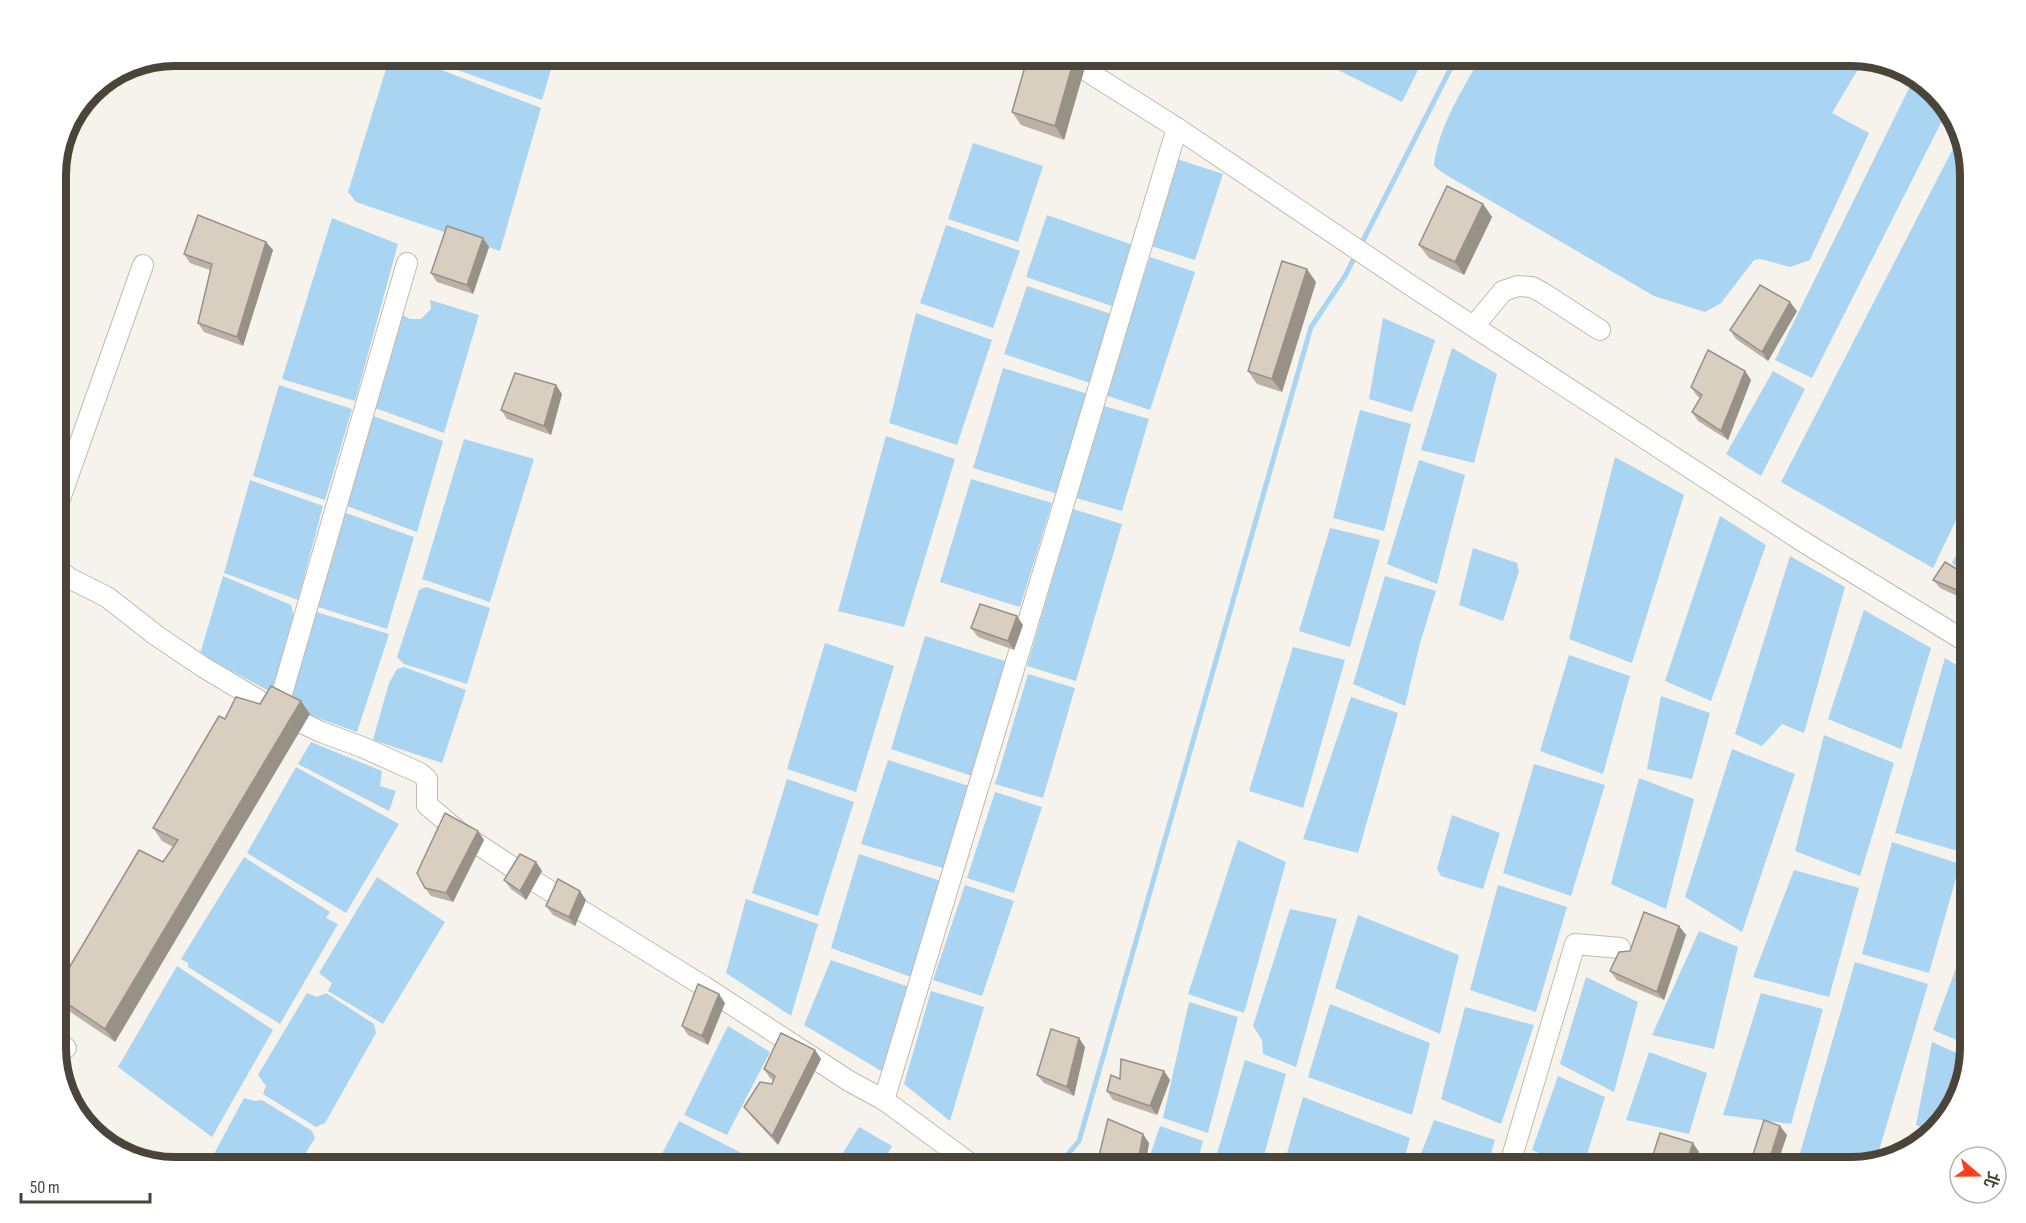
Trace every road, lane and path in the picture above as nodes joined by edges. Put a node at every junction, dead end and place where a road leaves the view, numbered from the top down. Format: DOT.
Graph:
graph roads {
  1 [pos="1079,66"];
  2 [pos="1177,129"];
  3 [pos="407,263"];
  4 [pos="143,265"];
  5 [pos="1474,326"];
  6 [pos="1600,330"];
  7 [pos="66,482"];
  8 [pos="66,576"];
  9 [pos="1960,638"];
  10 [pos="277,711"];
  11 [pos="1620,948"];
  12 [pos="884,1100"];
  13 [pos="961,1157"];
  14 [pos="1512,1157"];
  1 -- 2 [label="street"];
  2 -- 5 [label="street"];
  2 -- 12 [label="street"];
  3 -- 10 [label="street"];
  4 -- 7 [label="street"];
  5 -- 6 [label="street"];
  5 -- 9 [label="street"];
  8 -- 10 [label="street"];
  10 -- 12 [label="street"];
  11 -- 14 [label="street"];
  12 -- 13 [label="street"];
}
